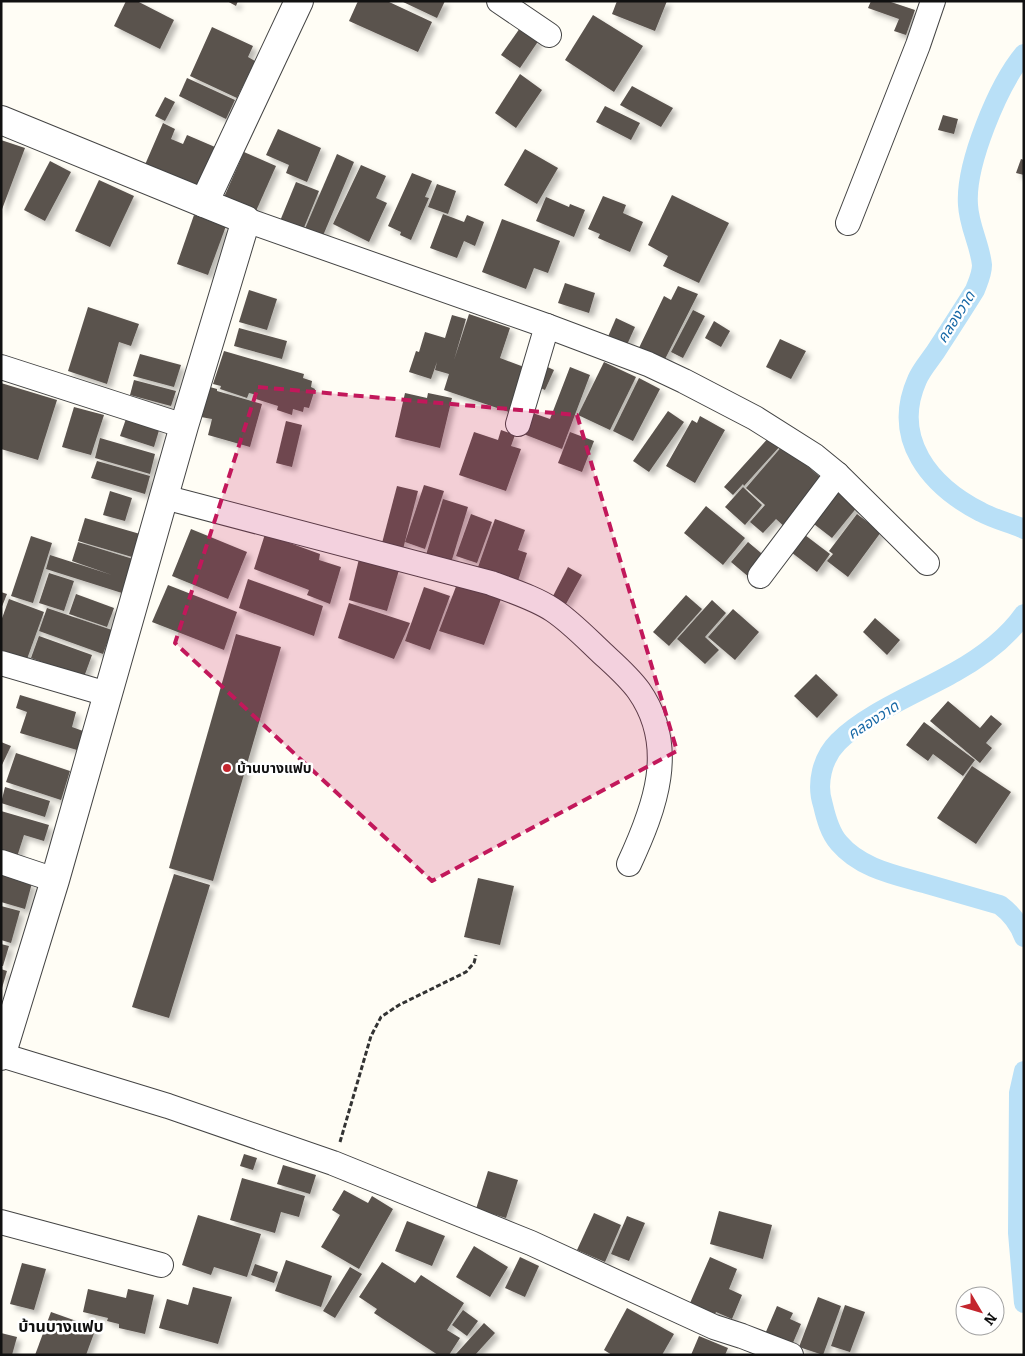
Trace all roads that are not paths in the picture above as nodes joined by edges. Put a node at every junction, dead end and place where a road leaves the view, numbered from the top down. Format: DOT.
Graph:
graph roads {
  1 [pos="299,1"];
  2 [pos="499,1"];
  3 [pos="933,1"];
  4 [pos="549,35"];
  5 [pos="1,120"];
  6 [pos="204,203"];
  7 [pos="246,220"];
  8 [pos="848,223"];
  9 [pos="547,326"];
  10 [pos="1,367"];
  11 [pos="518,424"];
  12 [pos="184,426"];
  13 [pos="837,474"];
  14 [pos="164,497"];
  15 [pos="927,563"];
  16 [pos="760,576"];
  17 [pos="1,663"];
  18 [pos="107,694"];
  19 [pos="1,862"];
  20 [pos="629,864"];
  21 [pos="55,880"];
  22 [pos="1,1055"];
  23 [pos="1,1222"];
  24 [pos="161,1265"];
  25 [pos="791,1355"];
  1 -- 6 [label="street"];
  2 -- 4 [label="street"];
  3 -- 8 [label="street"];
  5 -- 6 [label="street"];
  6 -- 7 [label="street"];
  7 -- 9 [label="street"];
  7 -- 12 [label="street"];
  9 -- 11 [label="street"];
  9 -- 13 [label="street"];
  10 -- 12 [label="street"];
  12 -- 14 [label="street"];
  13 -- 15 [label="street"];
  13 -- 16 [label="street"];
  14 -- 18 [label="street"];
  14 -- 20 [label="street"];
  17 -- 18 [label="street"];
  18 -- 21 [label="street"];
  19 -- 21 [label="street"];
  21 -- 22 [label="street"];
  22 -- 25 [label="street"];
  23 -- 24 [label="street"];
}
